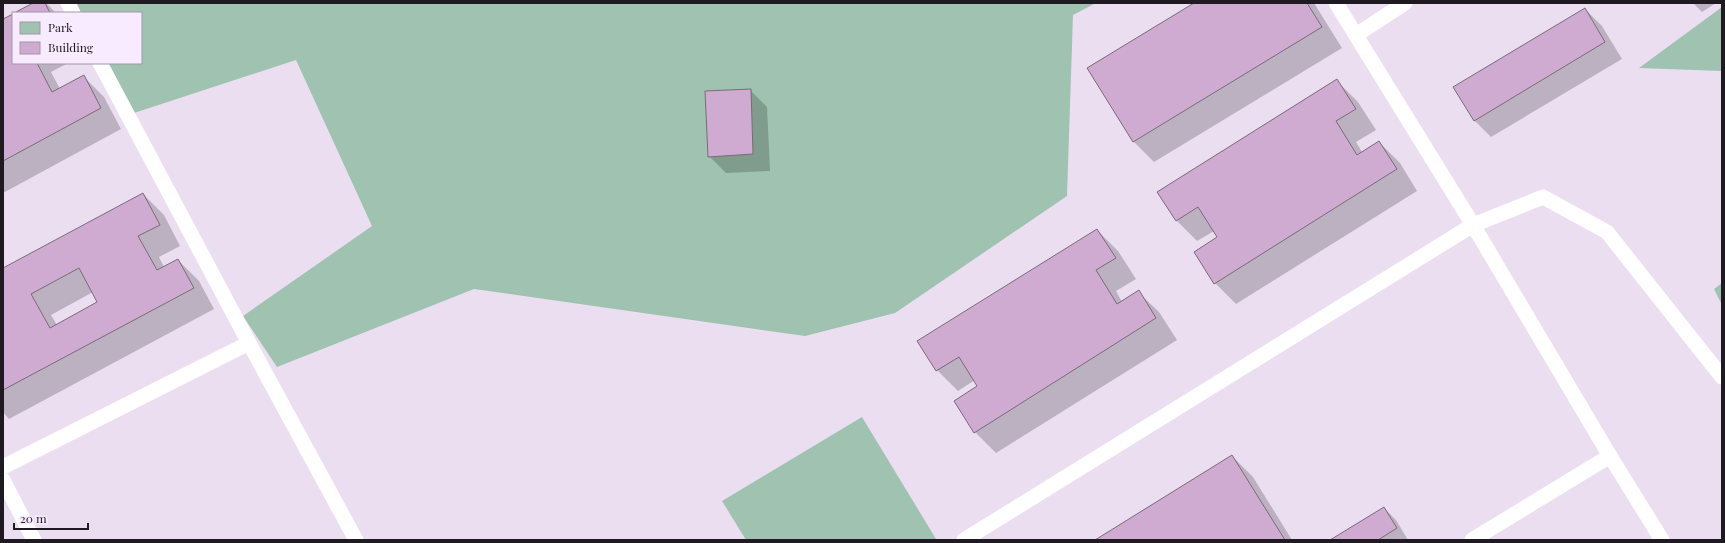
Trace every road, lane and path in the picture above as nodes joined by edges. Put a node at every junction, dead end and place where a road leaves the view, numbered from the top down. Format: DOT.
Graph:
graph roads {
  1 [pos="68,3"];
  2 [pos="1336,3"];
  3 [pos="1405,3"];
  4 [pos="72,12"];
  5 [pos="1356,34"];
  6 [pos="101,64"];
  7 [pos="1473,225"];
  8 [pos="249,344"];
  9 [pos="1722,377"];
  10 [pos="1610,456"];
  11 [pos="3,467"];
  12 [pos="3,480"];
  13 [pos="34,540"];
  14 [pos="356,540"];
  15 [pos="964,540"];
  16 [pos="1472,540"];
  17 [pos="1662,540"];
  1 -- 4 [label="lane"];
  2 -- 5 [label="lane"];
  3 -- 5 [label="lane"];
  5 -- 7 [label="lane"];
  6 -- 8 [label="lane"];
  7 -- 9 [label="lane"];
  7 -- 10 [label="lane"];
  7 -- 15 [label="lane"];
  8 -- 11 [label="lane"];
  8 -- 14 [label="lane"];
  10 -- 16 [label="lane"];
  10 -- 17 [label="lane"];
  12 -- 13 [label="lane"];
}
